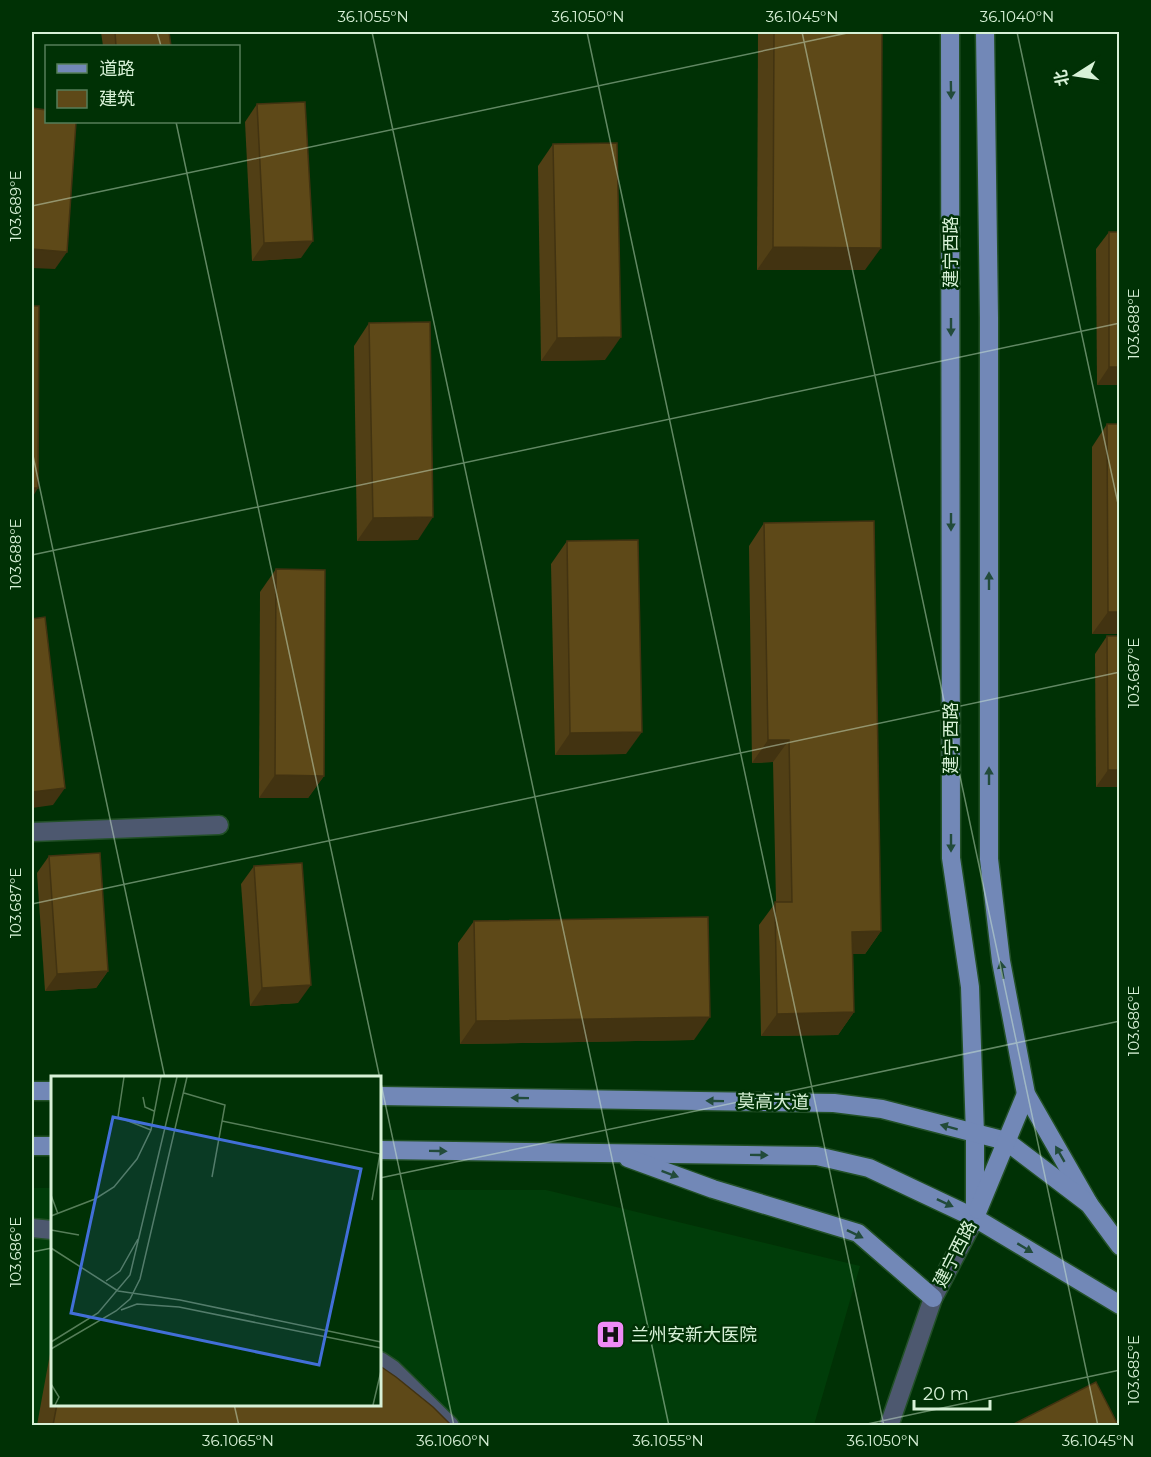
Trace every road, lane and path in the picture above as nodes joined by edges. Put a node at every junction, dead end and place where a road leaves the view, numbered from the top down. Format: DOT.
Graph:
graph roads {
  1 [pos="950,32"];
  2 [pos="985,32"];
  3 [pos="219,825"];
  4 [pos="32,832"];
  5 [pos="32,1091"];
  6 [pos="51,1091"];
  7 [pos="1026,1094"];
  8 [pos="381,1096"];
  9 [pos="975,1134"];
  10 [pos="1006,1141"];
  11 [pos="32,1146"];
  12 [pos="51,1146"];
  13 [pos="381,1150"];
  14 [pos="615,1154"];
  15 [pos="1089,1204"];
  16 [pos="975,1218"];
  17 [pos="32,1229"];
  18 [pos="51,1230"];
  19 [pos="1119,1246"];
  20 [pos="933,1298"];
  21 [pos="1119,1305"];
  22 [pos="381,1362"];
  23 [pos="450,1425"];
  24 [pos="889,1425"];
  1 -- 9 [label="main road, 建宁西路, one-way"];
  7 -- 2 [label="main road, 建宁西路, one-way"];
  3 -- 4 [label="street"];
  5 -- 6 [label="main road"];
  7 -- 10 [label="main road"];
  15 -- 7 [label="main road, 建宁西路, one-way"];
  9 -- 8 [label="main road, 莫高大道, one-way"];
  9 -- 10 [label="main road, 莫高大道"];
  9 -- 16 [label="main road, 建宁西路"];
  10 -- 15 [label="main road, 莫高大道"];
  10 -- 16 [label="main road"];
  11 -- 12 [label="main road"];
  13 -- 14 [label="main road, one-way"];
  14 -- 16 [label="main road, one-way"];
  14 -- 20 [label="main road, one-way"];
  15 -- 19 [label="main road, 莫高大道"];
  16 -- 20 [label="street, 建宁西路"];
  16 -- 21 [label="main road, one-way"];
  17 -- 18 [label="street"];
  20 -- 24 [label="street, 建宁西路"];
  22 -- 23 [label="street"];
}
